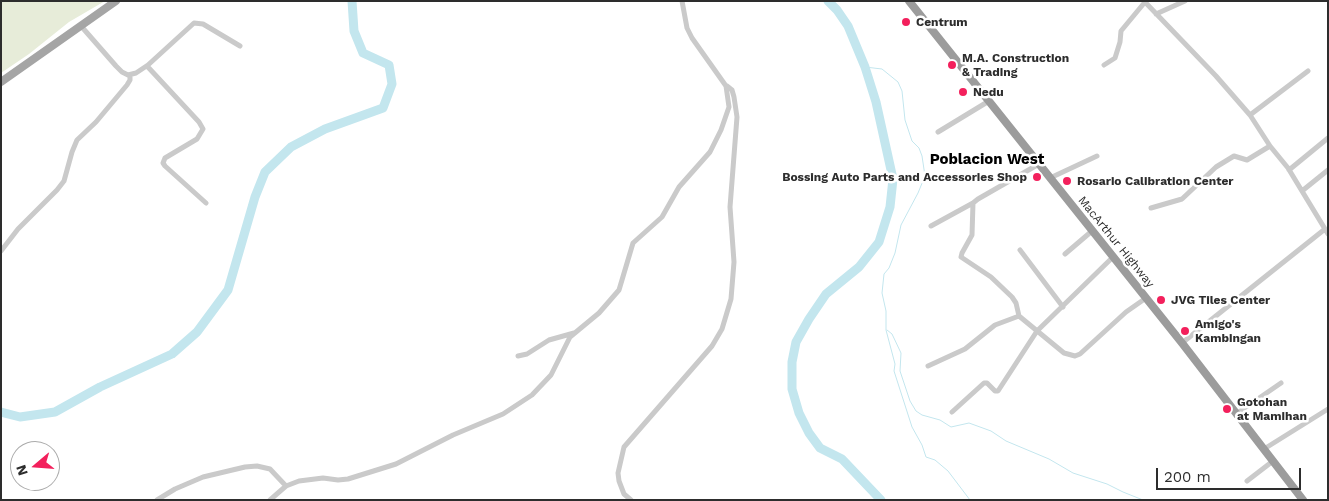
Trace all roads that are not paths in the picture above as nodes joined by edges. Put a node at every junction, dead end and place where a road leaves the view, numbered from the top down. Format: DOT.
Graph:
graph roads {
  1 [pos="116,1"];
  2 [pos="682,1"];
  3 [pos="909,1"];
  4 [pos="1185,1"];
  5 [pos="1144,2"];
  6 [pos="1156,14"];
  7 [pos="81,26"];
  8 [pos="240,46"];
  9 [pos="1104,65"];
  10 [pos="147,66"];
  11 [pos="1308,71"];
  12 [pos="130,74"];
  13 [pos="1,82"];
  14 [pos="726,86"];
  15 [pos="989,101"];
  16 [pos="1250,115"];
  17 [pos="938,132"];
  18 [pos="1328,138"];
  19 [pos="1270,146"];
  20 [pos="1097,156"];
  21 [pos="1039,164"];
  22 [pos="1289,170"];
  23 [pos="1328,170"];
  24 [pos="1050,178"];
  25 [pos="1302,191"];
  26 [pos="206,203"];
  27 [pos="973,203"];
  28 [pos="1150,208"];
  29 [pos="931,226"];
  30 [pos="1092,231"];
  31 [pos="1326,231"];
  32 [pos="1020,250"];
  33 [pos="1,251"];
  34 [pos="1065,254"];
  35 [pos="1113,257"];
  36 [pos="1146,298"];
  37 [pos="1063,307"];
  38 [pos="1019,316"];
  39 [pos="1037,331"];
  40 [pos="574,333"];
  41 [pos="1182,343"];
  42 [pos="518,356"];
  43 [pos="928,366"];
  44 [pos="1281,383"];
  45 [pos="1328,409"];
  46 [pos="952,412"];
  47 [pos="1236,414"];
  48 [pos="1264,450"];
  49 [pos="1273,461"];
  50 [pos="1247,481"];
  51 [pos="286,486"];
  52 [pos="157,500"];
  53 [pos="270,500"];
  54 [pos="631,500"];
  55 [pos="1302,500"];
  1 -- 7 [label="main road"];
  2 -- 14 [label="street"];
  3 -- 15 [label="highway, MacArthur Highway"];
  4 -- 6 [label="street"];
  5 -- 6 [label="street"];
  5 -- 9 [label="street"];
  6 -- 16 [label="street"];
  7 -- 12 [label="street"];
  7 -- 13 [label="main road"];
  8 -- 10 [label="street"];
  10 -- 12 [label="street"];
  10 -- 26 [label="street"];
  11 -- 16 [label="street"];
  12 -- 33 [label="street"];
  14 -- 40 [label="street"];
  14 -- 54 [label="street"];
  15 -- 17 [label="street"];
  15 -- 21 [label="highway, MacArthur Highway"];
  16 -- 19 [label="street"];
  18 -- 22 [label="street"];
  19 -- 22 [label="street"];
  19 -- 28 [label="street"];
  20 -- 24 [label="street"];
  21 -- 24 [label="highway, MacArthur Highway"];
  21 -- 27 [label="street"];
  22 -- 25 [label="street"];
  23 -- 25 [label="street"];
  24 -- 30 [label="highway, MacArthur Highway"];
  25 -- 31 [label="street"];
  27 -- 29 [label="street"];
  27 -- 38 [label="street"];
  30 -- 34 [label="street"];
  30 -- 35 [label="highway, MacArthur Highway"];
  31 -- 41 [label="street"];
  32 -- 37 [label="street"];
  35 -- 36 [label="highway, MacArthur Highway"];
  35 -- 37 [label="street"];
  36 -- 39 [label="street"];
  36 -- 41 [label="highway, MacArthur Highway"];
  37 -- 39 [label="street"];
  38 -- 39 [label="street"];
  38 -- 43 [label="street"];
  39 -- 46 [label="street"];
  40 -- 42 [label="street"];
  40 -- 51 [label="street"];
  41 -- 47 [label="highway, MacArthur Highway"];
  44 -- 47 [label="street"];
  45 -- 48 [label="street"];
  47 -- 48 [label="highway, MacArthur Highway"];
  48 -- 49 [label="highway, MacArthur Highway"];
  49 -- 50 [label="street"];
  49 -- 55 [label="highway, MacArthur Highway"];
  51 -- 52 [label="street"];
  51 -- 53 [label="street"];
}
